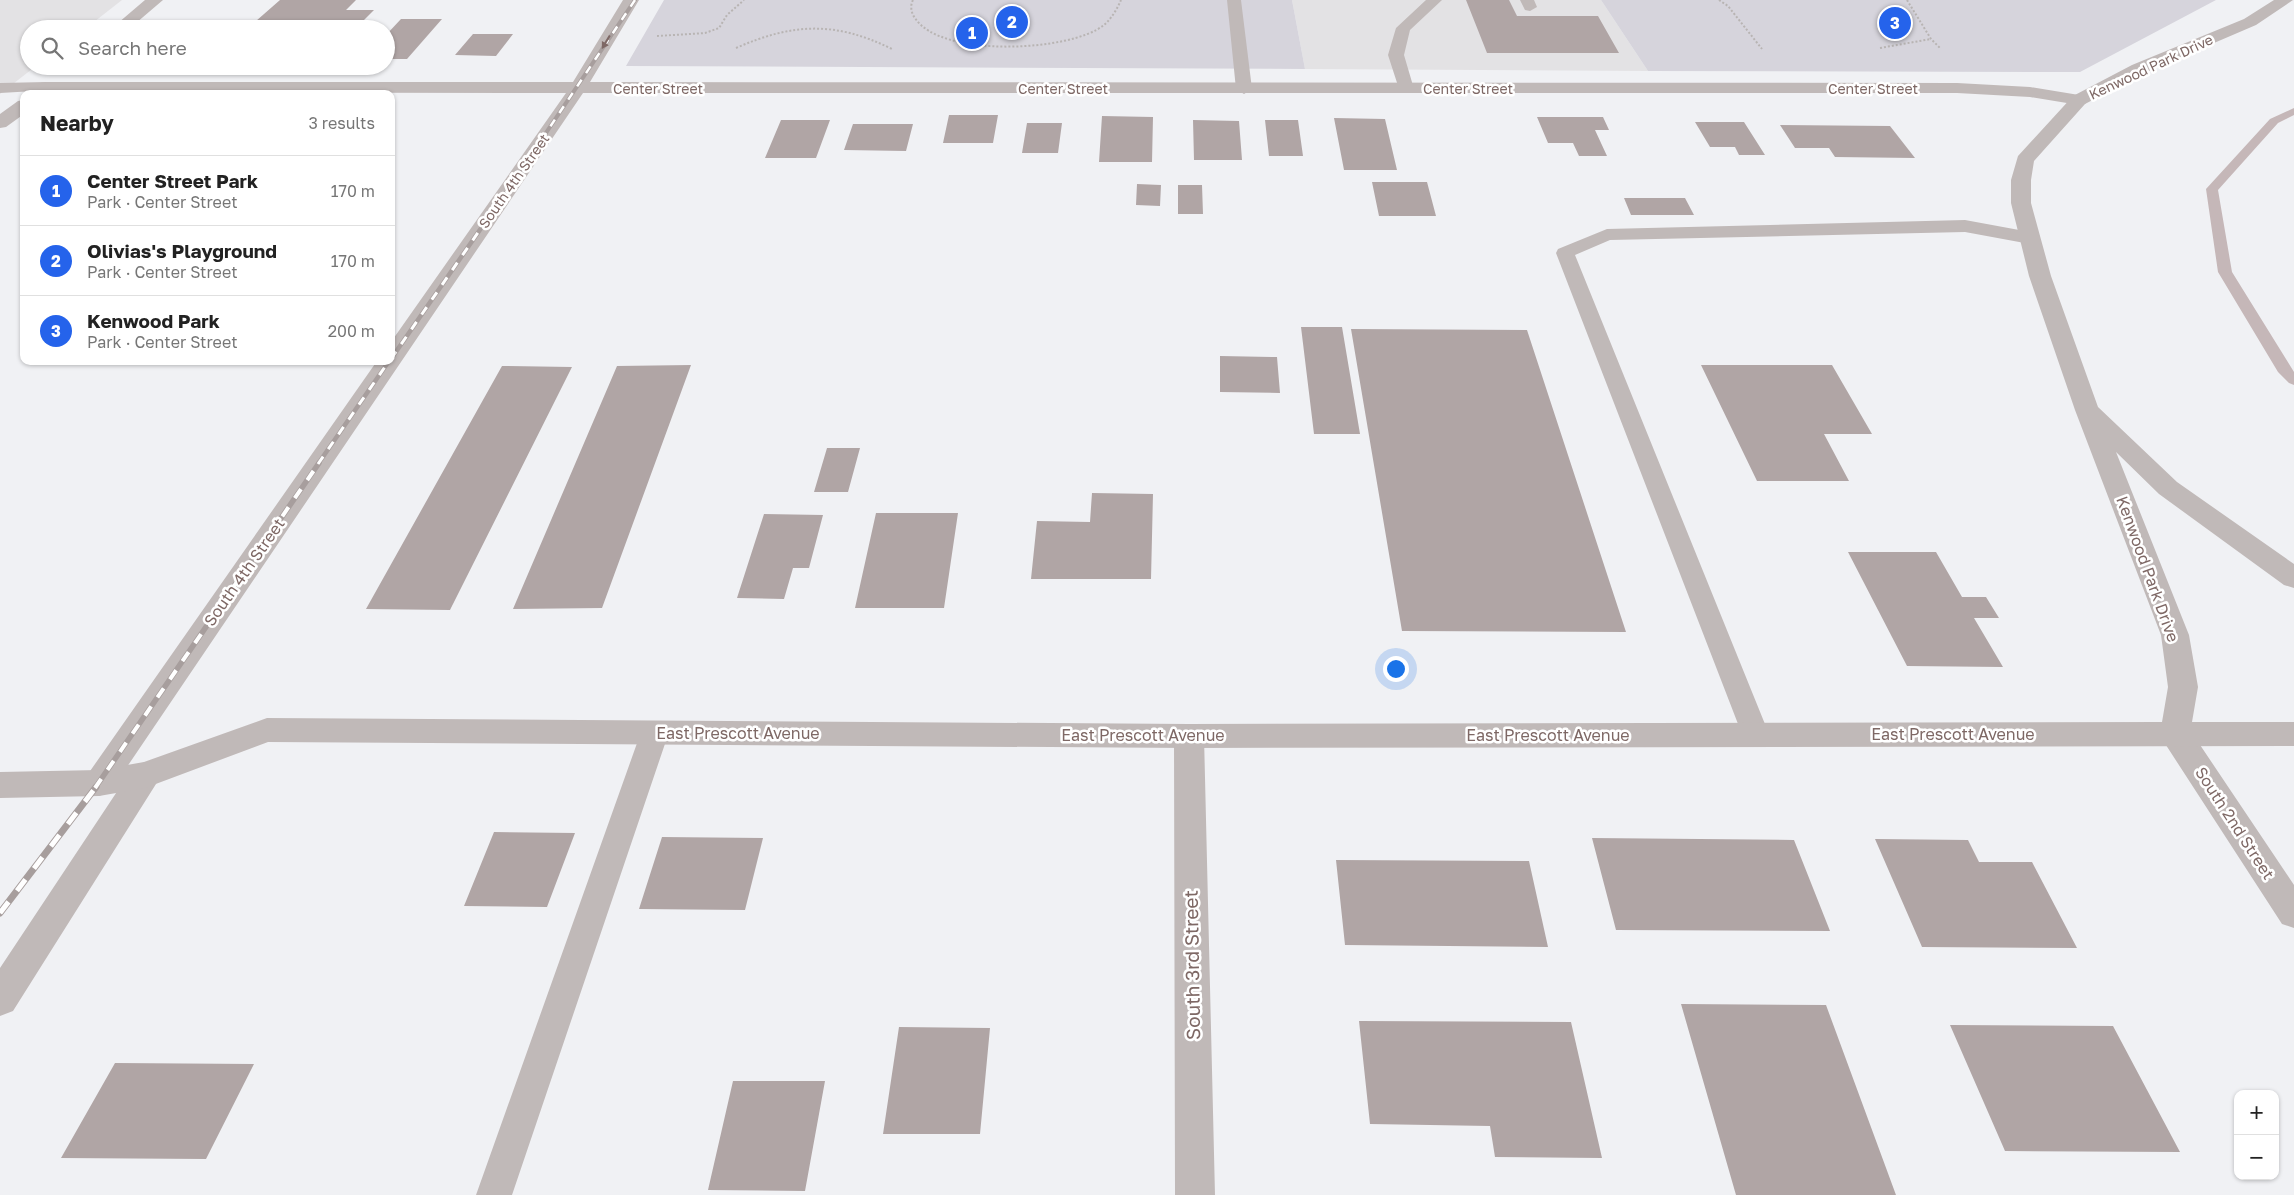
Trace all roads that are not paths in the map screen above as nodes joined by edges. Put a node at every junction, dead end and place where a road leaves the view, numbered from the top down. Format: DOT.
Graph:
graph roads {
  1 [pos="155,0"];
  2 [pos="631,0"];
  3 [pos="1234,0"];
  4 [pos="1435,0"];
  5 [pos="2285,0"];
  6 [pos="130,20"];
  7 [pos="62,75"];
  8 [pos="0,88"];
  9 [pos="577,89"];
  10 [pos="1244,89"];
  11 [pos="1406,89"];
  12 [pos="42,90"];
  13 [pos="2079,100"];
  14 [pos="20,108"];
  15 [pos="0,123"];
  16 [pos="2030,238"];
  17 [pos="395,353"];
  18 [pos="387,365"];
  19 [pos="2087,410"];
  20 [pos="2294,578"];
  21 [pos="655,732"];
  22 [pos="2175,733"];
  23 [pos="1755,734"];
  24 [pos="2294,734"];
  25 [pos="1189,736"];
  26 [pos="145,775"];
  27 [pos="99,783"];
  28 [pos="0,785"];
  29 [pos="2294,914"];
  30 [pos="0,999"];
  31 [pos="494,1195"];
  32 [pos="1195,1195"];
  1 -- 6 [label="street"];
  2 -- 9 [label="street, South 4th Street, one-way"];
  3 -- 10 [label="lane"];
  4 -- 11 [label="lane"];
  5 -- 13 [label="street, Kenwood Park Drive"];
  7 -- 12 [label="street"];
  8 -- 12 [label="lane"];
  9 -- 10 [label="street, Center Street"];
  9 -- 12 [label="street, Center Street"];
  9 -- 17 [label="street, South 4th Street"];
  10 -- 11 [label="street, Center Street"];
  11 -- 13 [label="street, Center Street"];
  13 -- 16 [label="street, Kenwood Park Drive"];
  14 -- 15 [label="street"];
  16 -- 19 [label="street, Kenwood Park Drive"];
  16 -- 23 [label="lane"];
  18 -- 27 [label="street, South 4th Street"];
  19 -- 20 [label="street, Kenwood Park Drive"];
  19 -- 22 [label="street, Kenwood Park Drive"];
  21 -- 25 [label="street, East Prescott Avenue"];
  21 -- 26 [label="street, East Prescott Avenue"];
  21 -- 31 [label="lane"];
  22 -- 23 [label="street, East Prescott Avenue"];
  22 -- 24 [label="street, East Prescott Avenue"];
  22 -- 29 [label="street, South 2nd Street"];
  23 -- 25 [label="street, East Prescott Avenue"];
  25 -- 32 [label="street, South 3rd Street"];
  26 -- 27 [label="street, East Prescott Avenue"];
  26 -- 30 [label="street"];
  27 -- 28 [label="street, East Prescott Avenue"];
}
